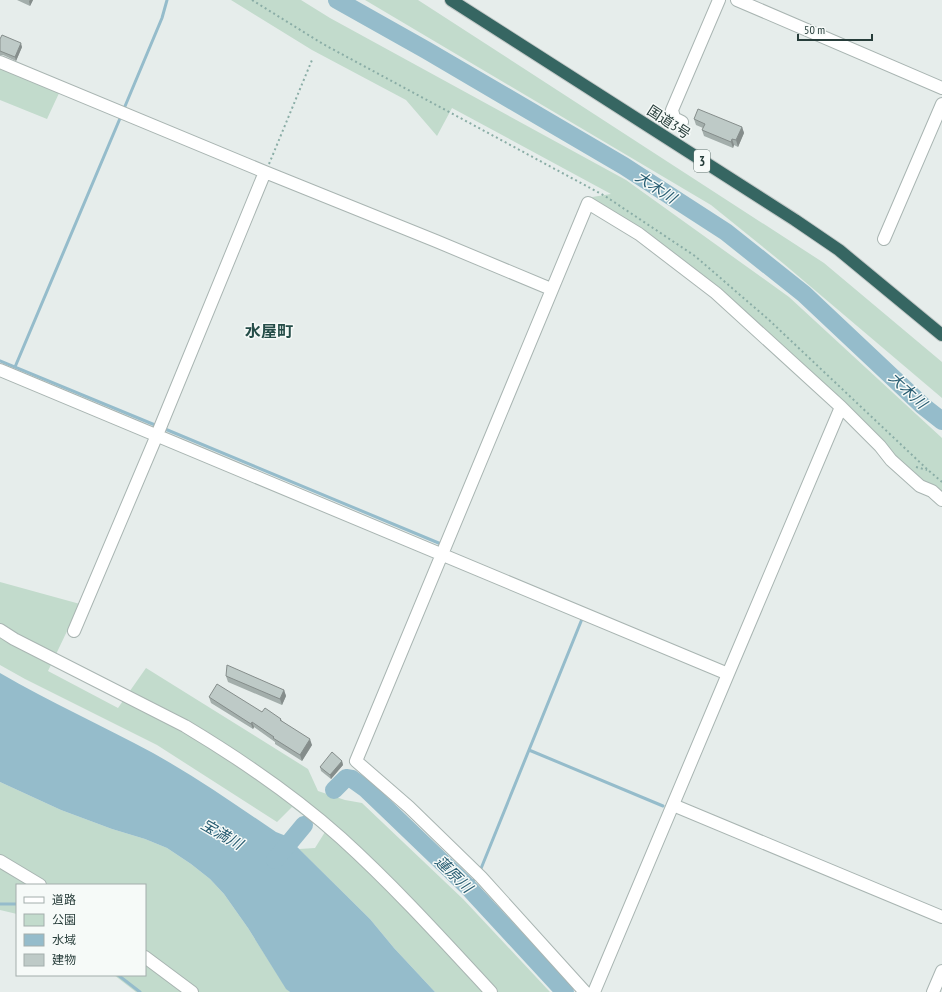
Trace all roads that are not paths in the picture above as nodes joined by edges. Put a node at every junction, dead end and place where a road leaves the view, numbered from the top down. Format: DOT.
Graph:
graph roads {
  1 [pos="451,0"];
  2 [pos="719,0"];
  3 [pos="737,0"];
  4 [pos="0,62"];
  5 [pos="942,88"];
  6 [pos="942,104"];
  7 [pos="682,122"];
  8 [pos="265,172"];
  9 [pos="884,239"];
  10 [pos="551,289"];
  11 [pos="942,335"];
  12 [pos="0,370"];
  13 [pos="841,407"];
  14 [pos="157,436"];
  15 [pos="942,500"];
  16 [pos="442,554"];
  17 [pos="0,630"];
  18 [pos="74,631"];
  19 [pos="728,674"];
  20 [pos="673,805"];
  21 [pos="0,861"];
  22 [pos="38,884"];
  23 [pos="942,917"];
  24 [pos="146,957"];
  25 [pos="942,972"];
  26 [pos="192,992"];
  27 [pos="491,992"];
  28 [pos="586,992"];
  29 [pos="594,992"];
  30 [pos="934,992"];
  1 -- 11 [label="highway, 国道3号 / 3"];
  2 -- 7 [label="street"];
  3 -- 5 [label="street"];
  4 -- 8 [label="street"];
  6 -- 9 [label="street"];
  8 -- 10 [label="street"];
  8 -- 14 [label="street"];
  10 -- 13 [label="street"];
  10 -- 16 [label="street"];
  12 -- 14 [label="street"];
  13 -- 15 [label="street"];
  13 -- 19 [label="street"];
  14 -- 16 [label="street"];
  14 -- 18 [label="street"];
  16 -- 19 [label="street"];
  16 -- 28 [label="street"];
  17 -- 27 [label="street"];
  19 -- 20 [label="street"];
  20 -- 23 [label="street"];
  20 -- 29 [label="street"];
  21 -- 22 [label="street"];
  24 -- 26 [label="street"];
  25 -- 30 [label="street"];
}
